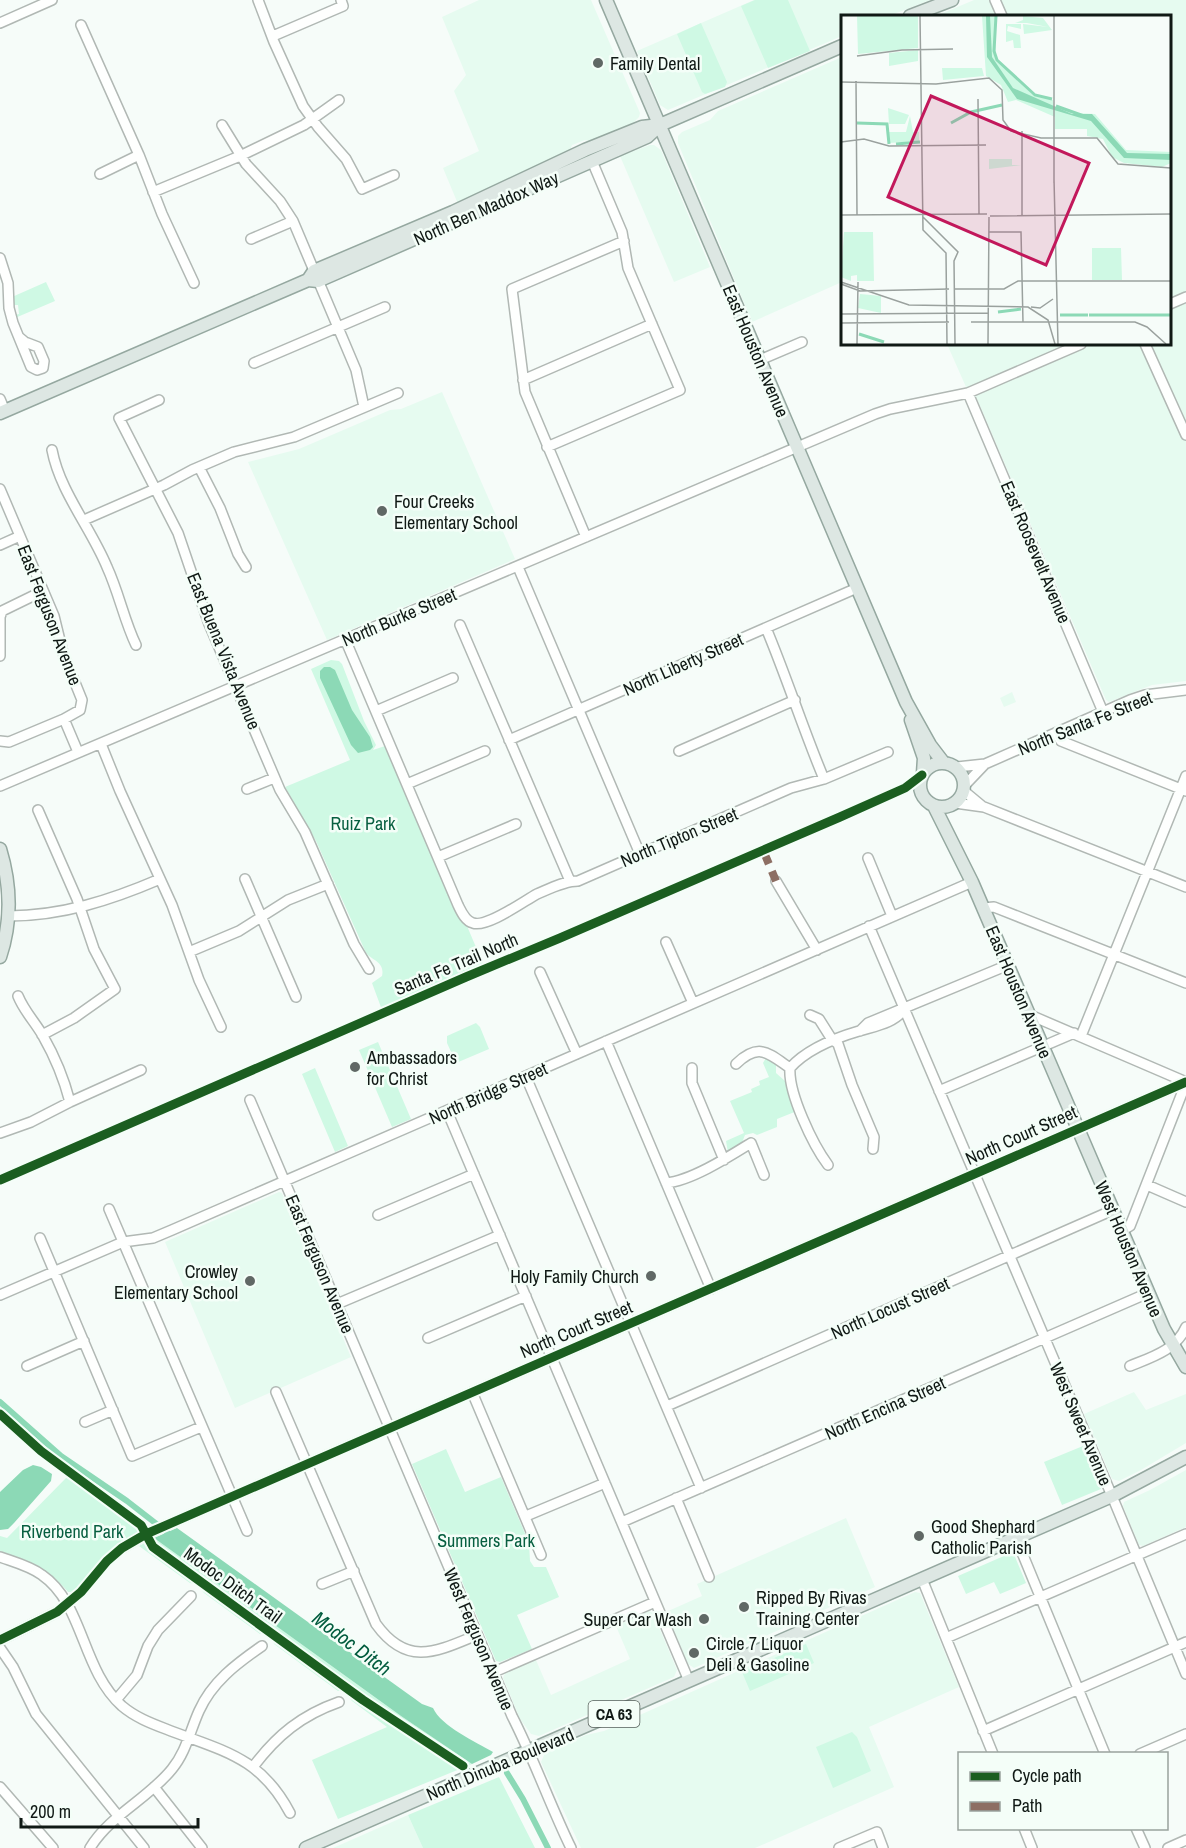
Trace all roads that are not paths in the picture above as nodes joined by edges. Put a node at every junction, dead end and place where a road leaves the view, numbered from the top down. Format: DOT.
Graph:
graph roads {
  1 [pos="52,0"];
  2 [pos="258,0"];
  3 [pos="606,0"];
  4 [pos="952,0"];
  5 [pos="995,0"];
  6 [pos="342,3"];
  7 [pos="913,15"];
  8 [pos="1002,15"];
  9 [pos="0,23"];
  10 [pos="81,25"];
  11 [pos="273,36"];
  12 [pos="841,47"];
  13 [pos="339,100"];
  14 [pos="313,120"];
  15 [pos="222,125"];
  16 [pos="660,125"];
  17 [pos="139,155"];
  18 [pos="240,156"];
  19 [pos="592,161"];
  20 [pos="100,174"];
  21 [pos="394,175"];
  22 [pos="153,192"];
  23 [pos="292,222"];
  24 [pos="250,239"];
  25 [pos="624,241"];
  26 [pos="1,262"];
  27 [pos="313,277"];
  28 [pos="194,283"];
  29 [pos="1186,297"];
  30 [pos="1171,304"];
  31 [pos="4,306"];
  32 [pos="385,307"];
  33 [pos="652,324"];
  34 [pos="338,328"];
  35 [pos="19,337"];
  36 [pos="802,342"];
  37 [pos="1079,345"];
  38 [pos="1145,345"];
  39 [pos="760,360"];
  40 [pos="254,363"];
  41 [pos="523,380"];
  42 [pos="398,393"];
  43 [pos="968,393"];
  44 [pos="0,399"];
  45 [pos="159,400"];
  46 [pos="364,407"];
  47 [pos="2,412"];
  48 [pos="1186,435"];
  49 [pos="547,447"];
  50 [pos="797,448"];
  51 [pos="52,450"];
  52 [pos="199,466"];
  53 [pos="0,489"];
  54 [pos="155,489"];
  55 [pos="84,520"];
  56 [pos="20,536"];
  57 [pos="586,537"];
  58 [pos="0,545"];
  59 [pos="246,567"];
  60 [pos="518,567"];
  61 [pos="857,588"];
  62 [pos="43,591"];
  63 [pos="1,614"];
  64 [pos="460,625"];
  65 [pos="766,628"];
  66 [pos="345,639"];
  67 [pos="136,645"];
  68 [pos="0,656"];
  69 [pos="453,678"];
  70 [pos="236,686"];
  71 [pos="1186,690"];
  72 [pos="795,700"];
  73 [pos="906,702"];
  74 [pos="579,710"];
  75 [pos="376,711"];
  76 [pos="1103,712"];
  77 [pos="64,719"];
  78 [pos="1056,733"];
  79 [pos="509,740"];
  80 [pos="0,741"];
  81 [pos="101,744"];
  82 [pos="485,751"];
  83 [pos="679,751"];
  84 [pos="78,752"];
  85 [pos="888,752"];
  86 [pos="943,762"];
  87 [pos="985,764"];
  88 [pos="957,767"];
  89 [pos="923,773"];
  90 [pos="1186,776"];
  91 [pos="274,777"];
  92 [pos="824,779"];
  93 [pos="406,784"];
  94 [pos="0,786"];
  95 [pos="964,788"];
  96 [pos="247,789"];
  97 [pos="1184,790"];
  98 [pos="955,803"];
  99 [pos="934,806"];
  100 [pos="984,807"];
  101 [pos="38,810"];
  102 [pos="516,824"];
  103 [pos="0,849"];
  104 [pos="640,854"];
  105 [pos="961,856"];
  106 [pos="438,857"];
  107 [pos="867,858"];
  108 [pos="1148,872"];
  109 [pos="160,879"];
  110 [pos="245,879"];
  111 [pos="570,881"];
  112 [pos="776,881"];
  113 [pos="972,882"];
  114 [pos="328,884"];
  115 [pos="1186,887"];
  116 [pos="81,907"];
  117 [pos="983,908"];
  118 [pos="8,916"];
  119 [pos="262,916"];
  120 [pos="892,916"];
  121 [pos="869,926"];
  122 [pos="666,942"];
  123 [pos="817,950"];
  124 [pos="189,952"];
  125 [pos="1114,956"];
  126 [pos="0,957"];
  127 [pos="1008,965"];
  128 [pos="369,969"];
  129 [pos="540,972"];
  130 [pos="1186,983"];
  131 [pos="18,996"];
  132 [pos="296,997"];
  133 [pos="693,1003"];
  134 [pos="904,1009"];
  135 [pos="810,1015"];
  136 [pos="1030,1015"];
  137 [pos="221,1027"];
  138 [pos="1077,1034"];
  139 [pos="42,1035"];
  140 [pos="606,1041"];
  141 [pos="835,1041"];
  142 [pos="1043,1046"];
  143 [pos="577,1054"];
  144 [pos="736,1064"];
  145 [pos="692,1068"];
  146 [pos="790,1068"];
  147 [pos="141,1070"];
  148 [pos="526,1077"];
  149 [pos="1186,1082"];
  150 [pos="939,1091"];
  151 [pos="249,1100"];
  152 [pos="70,1102"];
  153 [pos="447,1111"];
  154 [pos="1078,1128"];
  155 [pos="0,1133"];
  156 [pos="873,1149"];
  157 [pos="724,1160"];
  158 [pos="828,1165"];
  159 [pos="474,1174"];
  160 [pos="974,1174"];
  161 [pos="764,1175"];
  162 [pos="285,1182"];
  163 [pos="666,1183"];
  164 [pos="1147,1185"];
  165 [pos="1186,1202"];
  166 [pos="109,1209"];
  167 [pos="1113,1210"];
  168 [pos="378,1215"];
  169 [pos="1122,1232"];
  170 [pos="500,1235"];
  171 [pos="40,1238"];
  172 [pos="123,1242"];
  173 [pos="1009,1255"];
  174 [pos="54,1271"];
  175 [pos="711,1289"];
  176 [pos="1148,1293"];
  177 [pos="0,1295"];
  178 [pos="526,1296"];
  179 [pos="337,1305"];
  180 [pos="631,1323"];
  181 [pos="1186,1327"];
  182 [pos="1044,1337"];
  183 [pos="428,1338"];
  184 [pos="84,1341"];
  185 [pos="1173,1345"];
  186 [pos="552,1358"];
  187 [pos="27,1366"];
  188 [pos="1130,1366"];
  189 [pos="1186,1367"];
  190 [pos="276,1392"];
  191 [pos="472,1392"];
  192 [pos="667,1406"];
  193 [pos="113,1410"];
  194 [pos="84,1422"];
  195 [pos="201,1427"];
  196 [pos="389,1428"];
  197 [pos="1186,1457"];
  198 [pos="307,1465"];
  199 [pos="605,1483"];
  200 [pos="701,1488"];
  201 [pos="1112,1496"];
  202 [pos="232,1497"];
  203 [pos="676,1498"];
  204 [pos="526,1516"];
  205 [pos="622,1522"];
  206 [pos="247,1531"];
  207 [pos="1186,1534"];
  208 [pos="1016,1538"];
  209 [pos="541,1555"];
  210 [pos="1137,1556"];
  211 [pos="0,1557"];
  212 [pos="354,1571"];
  213 [pos="709,1577"];
  214 [pos="922,1579"];
  215 [pos="322,1584"];
  216 [pos="191,1596"];
  217 [pos="1040,1598"];
  218 [pos="656,1602"];
  219 [pos="67,1604"];
  220 [pos="477,1635"];
  221 [pos="946,1638"];
  222 [pos="0,1640"];
  223 [pos="1186,1642"];
  224 [pos="262,1646"];
  225 [pos="1175,1647"];
  226 [pos="0,1648"];
  227 [pos="494,1672"];
  228 [pos="1186,1674"];
  229 [pos="689,1681"];
  230 [pos="1078,1689"];
  231 [pos="116,1700"];
  232 [pos="339,1702"];
  233 [pos="983,1731"];
  234 [pos="1186,1734"];
  235 [pos="189,1738"];
  236 [pos="530,1751"];
  237 [pos="992,1752"];
  238 [pos="1104,1752"];
  239 [pos="1145,1752"];
  240 [pos="253,1767"];
  241 [pos="0,1787"];
  242 [pos="154,1787"];
  243 [pos="290,1814"];
  244 [pos="118,1816"];
  245 [pos="1025,1830"];
  246 [pos="1137,1830"];
  247 [pos="1186,1840"];
  248 [pos="53,1848"];
  249 [pos="90,1848"];
  250 [pos="144,1848"];
  251 [pos="202,1848"];
  252 [pos="306,1848"];
  253 [pos="571,1848"];
  254 [pos="839,1848"];
  255 [pos="883,1848"];
  256 [pos="1032,1848"];
  257 [pos="1144,1848"];
  258 [pos="1168,1848"];
  1 -- 9 [label="street"];
  2 -- 11 [label="street"];
  3 -- 16 [label="main road, East Houston Avenue"];
  4 -- 7 [label="main road"];
  5 -- 8 [label="street"];
  6 -- 11 [label="street"];
  10 -- 17 [label="street"];
  11 -- 14 [label="street"];
  12 -- 16 [label="main road, North Ben Maddox Way"];
  13 -- 14 [label="street"];
  14 -- 18 [label="street"];
  14 -- 21 [label="street"];
  15 -- 18 [label="street"];
  16 -- 19 [label="main road, North Ben Maddox Way"];
  16 -- 27 [label="main road, North Ben Maddox Way"];
  16 -- 39 [label="main road, East Houston Avenue"];
  17 -- 20 [label="street"];
  17 -- 22 [label="street"];
  18 -- 22 [label="street"];
  18 -- 23 [label="street"];
  19 -- 25 [label="street"];
  19 -- 27 [label="main road, North Ben Maddox Way"];
  22 -- 28 [label="street"];
  23 -- 24 [label="street"];
  23 -- 27 [label="street"];
  25 -- 33 [label="street"];
  25 -- 41 [label="street"];
  26 -- 31 [label="street"];
  27 -- 34 [label="street"];
  27 -- 47 [label="main road, North Ben Maddox Way"];
  29 -- 30 [label="street"];
  31 -- 35 [label="street"];
  32 -- 34 [label="street"];
  33 -- 41 [label="street"];
  33 -- 49 [label="street"];
  34 -- 40 [label="street"];
  34 -- 46 [label="street"];
  36 -- 39 [label="street"];
  37 -- 43 [label="street"];
  38 -- 48 [label="street"];
  39 -- 50 [label="main road, East Houston Avenue"];
  41 -- 49 [label="street"];
  42 -- 46 [label="street"];
  43 -- 50 [label="street, North Burke Street"];
  43 -- 76 [label="street, East Roosevelt Avenue"];
  44 -- 47 [label="street"];
  45 -- 54 [label="street, East Buena Vista Avenue"];
  46 -- 52 [label="street"];
  49 -- 57 [label="street"];
  50 -- 57 [label="street, North Burke Street"];
  50 -- 61 [label="main road, East Houston Avenue"];
  51 -- 55 [label="street"];
  52 -- 54 [label="street"];
  52 -- 59 [label="street"];
  53 -- 56 [label="street, East Ferguson Avenue"];
  54 -- 55 [label="street"];
  54 -- 70 [label="street, East Buena Vista Avenue"];
  55 -- 67 [label="street"];
  56 -- 58 [label="street"];
  56 -- 62 [label="street, East Ferguson Avenue"];
  57 -- 60 [label="street, North Burke Street"];
  60 -- 66 [label="street, North Burke Street"];
  60 -- 74 [label="street"];
  61 -- 65 [label="street, North Liberty Street"];
  61 -- 73 [label="main road, East Houston Avenue"];
  62 -- 63 [label="street"];
  62 -- 77 [label="street, East Ferguson Avenue"];
  63 -- 68 [label="street"];
  64 -- 79 [label="street"];
  65 -- 72 [label="street"];
  65 -- 74 [label="street, North Liberty Street"];
  66 -- 70 [label="street, North Burke Street"];
  66 -- 75 [label="street"];
  69 -- 75 [label="street"];
  70 -- 81 [label="street, North Burke Street"];
  70 -- 91 [label="street, East Buena Vista Avenue"];
  71 -- 76 [label="street, North Santa Fe Street"];
  72 -- 83 [label="street"];
  72 -- 92 [label="street"];
  73 -- 86 [label="main road, East Houston Avenue"];
  73 -- 89 [label="main road, East Houston Avenue"];
  74 -- 79 [label="street, North Liberty Street"];
  74 -- 104 [label="street"];
  75 -- 93 [label="street"];
  76 -- 78 [label="street, North Santa Fe Street"];
  77 -- 80 [label="street"];
  77 -- 84 [label="street"];
  78 -- 87 [label="street, North Santa Fe Street"];
  78 -- 97 [label="street"];
  79 -- 111 [label="street"];
  81 -- 84 [label="street, North Burke Street"];
  81 -- 109 [label="street"];
  82 -- 93 [label="street"];
  84 -- 94 [label="street, North Burke Street"];
  85 -- 92 [label="street, North Tipton Street"];
  86 -- 88 [label="main road"];
  86 -- 89 [label="main road"];
  87 -- 88 [label="street, North Santa Fe Street"];
  87 -- 95 [label="street, North Santa Fe Street"];
  88 -- 95 [label="main road"];
  89 -- 99 [label="main road"];
  90 -- 97 [label="street"];
  91 -- 96 [label="street"];
  91 -- 114 [label="street, East Buena Vista Avenue"];
  92 -- 104 [label="street, North Tipton Street"];
  93 -- 106 [label="street"];
  95 -- 98 [label="main road"];
  95 -- 100 [label="street"];
  97 -- 108 [label="street"];
  98 -- 99 [label="main road"];
  98 -- 100 [label="street"];
  98 -- 105 [label="main road, East Houston Avenue"];
  99 -- 105 [label="main road, East Houston Avenue"];
  100 -- 108 [label="street"];
  101 -- 116 [label="street"];
  102 -- 106 [label="street"];
  103 -- 118 [label="main road"];
  104 -- 111 [label="street, North Tipton Street"];
  105 -- 113 [label="main road, East Houston Avenue"];
  106 -- 111 [label="street, North Tipton Street"];
  107 -- 120 [label="street"];
  108 -- 115 [label="street"];
  108 -- 125 [label="street"];
  109 -- 116 [label="street"];
  109 -- 124 [label="street"];
  110 -- 119 [label="street"];
  112 -- 123 [label="street"];
  113 -- 117 [label="main road, East Houston Avenue"];
  113 -- 120 [label="street, North Bridge Street"];
  114 -- 119 [label="street"];
  114 -- 128 [label="street, East Buena Vista Avenue"];
  116 -- 118 [label="street"];
  116 -- 139 [label="street"];
  117 -- 125 [label="street"];
  117 -- 127 [label="main road, East Houston Avenue"];
  118 -- 126 [label="main road"];
  119 -- 124 [label="street"];
  119 -- 132 [label="street"];
  120 -- 121 [label="street, North Bridge Street"];
  121 -- 123 [label="street, North Bridge Street"];
  121 -- 134 [label="street, West Sweet Avenue"];
  122 -- 133 [label="street"];
  123 -- 133 [label="street, North Bridge Street"];
  124 -- 137 [label="street"];
  125 -- 130 [label="street"];
  125 -- 138 [label="street"];
  127 -- 134 [label="street"];
  127 -- 136 [label="main road, East Houston Avenue"];
  129 -- 143 [label="street"];
  131 -- 139 [label="street"];
  133 -- 140 [label="street, North Bridge Street"];
  134 -- 141 [label="street"];
  134 -- 150 [label="street, West Sweet Avenue"];
  135 -- 141 [label="street"];
  136 -- 138 [label="street"];
  136 -- 142 [label="main road, East Houston Avenue"];
  138 -- 142 [label="street"];
  138 -- 149 [label="street"];
  139 -- 152 [label="street"];
  140 -- 143 [label="street, North Bridge Street"];
  140 -- 163 [label="street"];
  141 -- 146 [label="street"];
  141 -- 156 [label="street"];
  142 -- 150 [label="street"];
  142 -- 154 [label="main road, East Houston Avenue"];
  143 -- 148 [label="street, North Bridge Street"];
  144 -- 146 [label="street"];
  145 -- 157 [label="street"];
  146 -- 158 [label="street"];
  147 -- 152 [label="street"];
  148 -- 153 [label="street, North Bridge Street"];
  148 -- 180 [label="street"];
  149 -- 154 [label="street, North Court Street"];
  149 -- 164 [label="street"];
  150 -- 160 [label="street, West Sweet Avenue"];
  151 -- 162 [label="street, East Ferguson Avenue"];
  152 -- 155 [label="street"];
  153 -- 159 [label="street"];
  153 -- 162 [label="street, North Bridge Street"];
  154 -- 160 [label="street, North Court Street"];
  154 -- 167 [label="main road, West Houston Avenue"];
  157 -- 161 [label="street"];
  157 -- 163 [label="street"];
  159 -- 168 [label="street"];
  159 -- 170 [label="street"];
  160 -- 173 [label="street, West Sweet Avenue"];
  160 -- 175 [label="street, North Court Street"];
  162 -- 172 [label="street, North Bridge Street"];
  162 -- 179 [label="street, East Ferguson Avenue"];
  163 -- 175 [label="street"];
  164 -- 165 [label="street"];
  164 -- 169 [label="street"];
  166 -- 172 [label="street"];
  167 -- 169 [label="main road, West Houston Avenue"];
  167 -- 173 [label="street, North Locust Street"];
  169 -- 176 [label="main road, West Houston Avenue"];
  170 -- 178 [label="street"];
  170 -- 179 [label="street"];
  171 -- 174 [label="street"];
  172 -- 174 [label="street, North Bridge Street"];
  172 -- 195 [label="street"];
  173 -- 182 [label="street, West Sweet Avenue"];
  173 -- 192 [label="street, North Locust Street"];
  174 -- 177 [label="street, North Bridge Street"];
  174 -- 184 [label="street"];
  175 -- 180 [label="street, North Court Street"];
  176 -- 182 [label="street, North Encina Street"];
  176 -- 185 [label="main road, West Houston Avenue"];
  178 -- 183 [label="street"];
  178 -- 186 [label="street"];
  179 -- 196 [label="street, East Ferguson Avenue"];
  180 -- 186 [label="street, North Court Street"];
  180 -- 192 [label="street"];
  181 -- 185 [label="street"];
  182 -- 200 [label="street, North Encina Street"];
  182 -- 201 [label="street, West Sweet Avenue"];
  184 -- 187 [label="street"];
  184 -- 193 [label="street"];
  185 -- 188 [label="street"];
  185 -- 189 [label="main road, West Houston Avenue"];
  186 -- 191 [label="street, North Court Street"];
  186 -- 199 [label="street"];
  190 -- 198 [label="street"];
  191 -- 196 [label="street, North Court Street"];
  191 -- 204 [label="street"];
  192 -- 200 [label="street"];
  193 -- 194 [label="street"];
  193 -- 195 [label="street"];
  195 -- 202 [label="street"];
  196 -- 198 [label="street, North Court Street"];
  196 -- 220 [label="street, West Ferguson Avenue"];
  197 -- 201 [label="main road, North Dinuba Boulevard / CA 63"];
  198 -- 202 [label="street, North Court Street"];
  198 -- 212 [label="street"];
  199 -- 204 [label="street"];
  199 -- 205 [label="street"];
  200 -- 203 [label="street, North Encina Street"];
  201 -- 208 [label="main road, North Dinuba Boulevard / CA 63"];
  201 -- 210 [label="street, West Sweet Avenue"];
  202 -- 206 [label="street"];
  202 -- 219 [label="street, North Court Street"];
  203 -- 205 [label="street, North Encina Street"];
  203 -- 213 [label="street"];
  204 -- 209 [label="street"];
  205 -- 218 [label="street"];
  207 -- 210 [label="street"];
  208 -- 214 [label="main road, North Dinuba Boulevard / CA 63"];
  208 -- 217 [label="street"];
  210 -- 217 [label="street"];
  210 -- 225 [label="street, West Sweet Avenue"];
  211 -- 219 [label="street"];
  212 -- 215 [label="street"];
  212 -- 220 [label="street"];
  214 -- 221 [label="street"];
  214 -- 229 [label="main road, North Dinuba Boulevard / CA 63"];
  216 -- 231 [label="street"];
  217 -- 221 [label="street"];
  217 -- 230 [label="street"];
  218 -- 227 [label="street"];
  218 -- 229 [label="street"];
  219 -- 222 [label="street, North Court Street"];
  219 -- 231 [label="street"];
  220 -- 227 [label="street, West Ferguson Avenue"];
  221 -- 233 [label="street"];
  223 -- 225 [label="street"];
  224 -- 235 [label="street"];
  225 -- 228 [label="street, West Sweet Avenue"];
  225 -- 230 [label="street"];
  226 -- 244 [label="street"];
  227 -- 236 [label="street, West Ferguson Avenue"];
  229 -- 236 [label="main road, North Dinuba Boulevard / CA 63"];
  230 -- 233 [label="street"];
  230 -- 238 [label="street"];
  231 -- 235 [label="street"];
  232 -- 240 [label="street"];
  233 -- 237 [label="street"];
  234 -- 239 [label="street"];
  235 -- 240 [label="street"];
  235 -- 242 [label="street"];
  236 -- 252 [label="main road, North Dinuba Boulevard / CA 63"];
  236 -- 253 [label="street, West Ferguson Avenue"];
  240 -- 243 [label="street"];
  241 -- 248 [label="street"];
  242 -- 244 [label="street"];
  242 -- 251 [label="street"];
  244 -- 249 [label="street"];
  244 -- 250 [label="street"];
  245 -- 256 [label="street"];
  246 -- 257 [label="street"];
  247 -- 258 [label="street"];
  254 -- 255 [label="street"];
}
